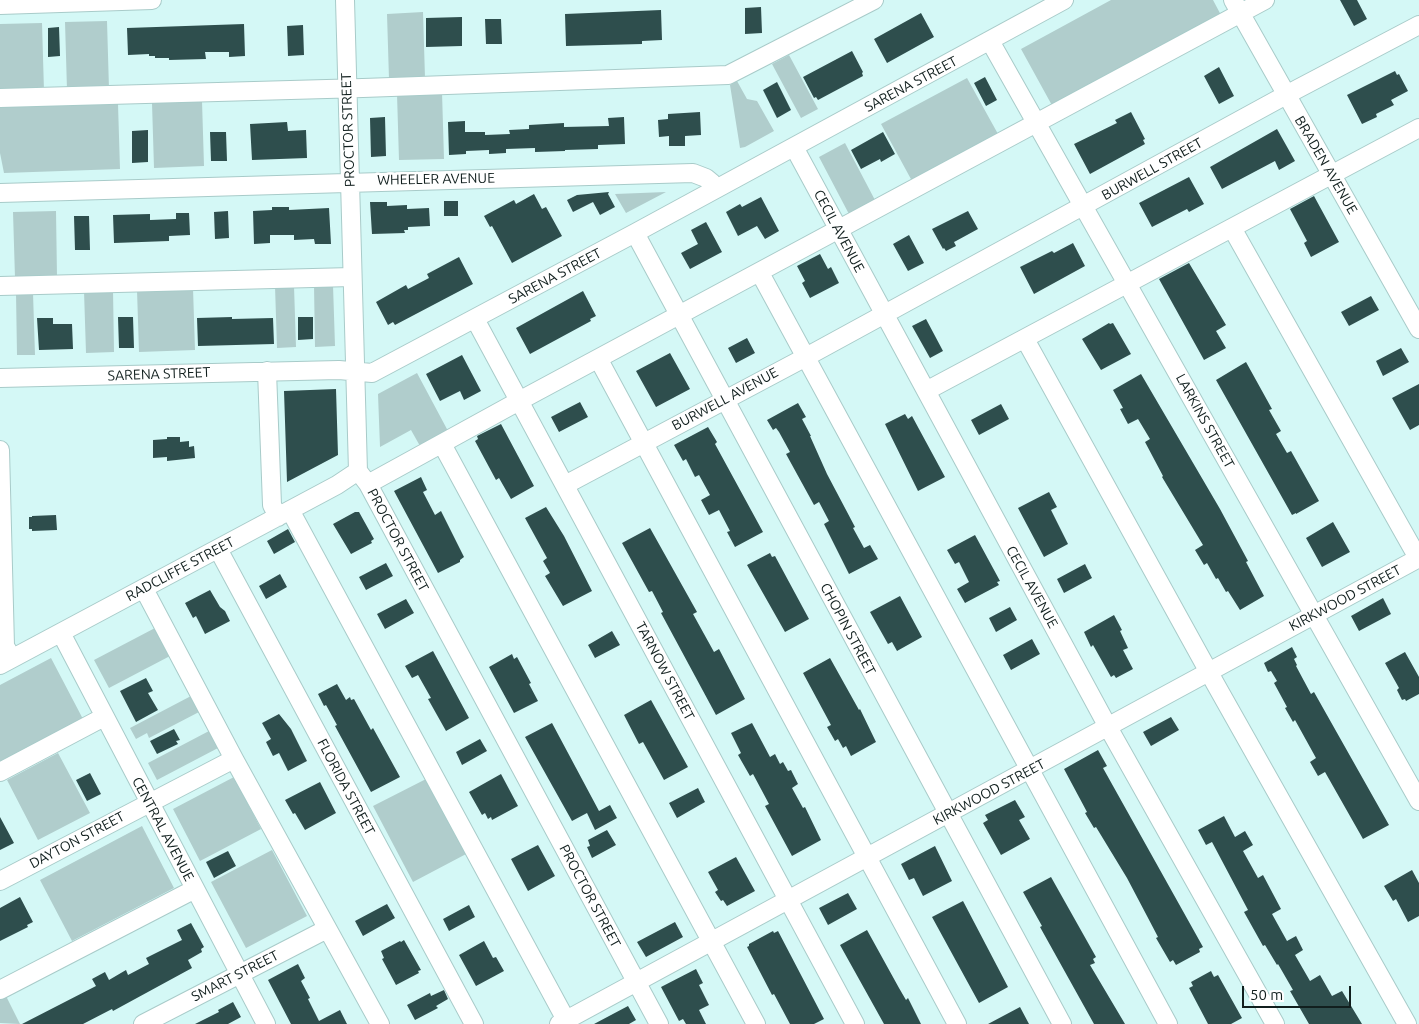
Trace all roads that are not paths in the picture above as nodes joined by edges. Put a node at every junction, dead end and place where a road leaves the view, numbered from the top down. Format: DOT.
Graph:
graph roads {
  1 [pos="152,0"];
  2 [pos="345,0"];
  3 [pos="874,0"];
  4 [pos="1064,0"];
  5 [pos="1265,0"];
  6 [pos="0,5"];
  7 [pos="1237,7"];
  8 [pos="1419,25"];
  9 [pos="990,42"];
  10 [pos="348,88"];
  11 [pos="1286,95"];
  12 [pos="0,98"];
  13 [pos="1037,124"];
  14 [pos="1419,128"];
  15 [pos="794,147"];
  16 [pos="1332,175"];
  17 [pos="350,182"];
  18 [pos="716,189"];
  19 [pos="0,193"];
  20 [pos="1084,207"];
  21 [pos="1232,228"];
  22 [pos="838,230"];
  23 [pos="635,234"];
  24 [pos="760,273"];
  25 [pos="352,276"];
  26 [pos="1128,284"];
  27 [pos="0,286"];
  28 [pos="884,314"];
  29 [pos="679,316"];
  30 [pos="475,319"];
  31 [pos="1419,329"];
  32 [pos="1025,339"];
  33 [pos="806,357"];
  34 [pos="598,360"];
  35 [pos="267,371"];
  36 [pos="355,371"];
  37 [pos="0,378"];
  38 [pos="926,391"];
  39 [pos="724,399"];
  40 [pos="519,401"];
  41 [pos="643,442"];
  42 [pos="442,444"];
  43 [pos="0,450"];
  44 [pos="363,478"];
  45 [pos="565,484"];
  46 [pos="284,514"];
  47 [pos="218,549"];
  48 [pos="1419,558"];
  49 [pos="144,589"];
  50 [pos="1314,614"];
  51 [pos="61,633"];
  52 [pos="6,662"];
  53 [pos="1209,672"];
  54 [pos="104,718"];
  55 [pos="1108,727"];
  56 [pos="234,759"];
  57 [pos="1030,769"];
  58 [pos="0,772"];
  59 [pos="1419,801"];
  60 [pos="150,802"];
  61 [pos="948,814"];
  62 [pos="867,857"];
  63 [pos="0,881"];
  64 [pos="195,889"];
  65 [pos="788,900"];
  66 [pos="327,929"];
  67 [pos="711,942"];
  68 [pos="240,973"];
  69 [pos="637,982"];
  70 [pos="0,990"];
  71 [pos="563,1022"];
  72 [pos="143,1024"];
  73 [pos="266,1024"];
  74 [pos="380,1024"];
  75 [pos="474,1024"];
  76 [pos="659,1024"];
  77 [pos="756,1024"];
  78 [pos="855,1024"];
  79 [pos="957,1024"];
  80 [pos="1062,1024"];
  81 [pos="1168,1024"];
  82 [pos="1275,1024"];
  83 [pos="1407,1024"];
  1 -- 6 [label="street"];
  2 -- 10 [label="street, PROCTOR STREET"];
  3 -- 10 [label="street"];
  4 -- 9 [label="street, SARENA STREET"];
  5 -- 7 [label="street, RADCLIFFE STREET"];
  7 -- 11 [label="street, BRADEN AVENUE"];
  7 -- 13 [label="street, RADCLIFFE STREET"];
  8 -- 11 [label="street, BURWELL STREET"];
  9 -- 13 [label="street, LARKINS STREET"];
  9 -- 15 [label="street, SARENA STREET"];
  10 -- 12 [label="street"];
  10 -- 17 [label="street, PROCTOR STREET"];
  11 -- 16 [label="street, BRADEN AVENUE"];
  11 -- 20 [label="street, BURWELL STREET"];
  13 -- 20 [label="street, LARKINS STREET"];
  13 -- 22 [label="street, RADCLIFFE STREET"];
  14 -- 16 [label="street"];
  15 -- 18 [label="street, SARENA STREET"];
  15 -- 22 [label="street, CECIL AVENUE"];
  16 -- 21 [label="street"];
  16 -- 31 [label="street, BRADEN AVENUE"];
  17 -- 18 [label="street, WHEELER AVENUE"];
  17 -- 19 [label="street, WHEELER AVENUE"];
  17 -- 25 [label="street, PROCTOR STREET"];
  18 -- 23 [label="street, SARENA STREET"];
  20 -- 26 [label="street, LARKINS STREET"];
  20 -- 28 [label="street, BURWELL STREET"];
  21 -- 26 [label="street"];
  21 -- 48 [label="street"];
  22 -- 24 [label="street, RADCLIFFE STREET"];
  22 -- 28 [label="street, CECIL AVENUE"];
  23 -- 29 [label="street, CHOPIN STREET"];
  23 -- 30 [label="street, SARENA STREET"];
  24 -- 29 [label="street, RADCLIFFE STREET"];
  24 -- 33 [label="street"];
  25 -- 27 [label="street"];
  25 -- 36 [label="street, PROCTOR STREET"];
  26 -- 32 [label="street"];
  26 -- 50 [label="street, LARKINS STREET"];
  28 -- 33 [label="street, BURWELL AVENUE"];
  28 -- 38 [label="street, CECIL AVENUE"];
  29 -- 34 [label="street, RADCLIFFE STREET"];
  29 -- 39 [label="street, CHOPIN STREET"];
  30 -- 36 [label="street, SARENA STREET"];
  30 -- 40 [label="street, TARNOW STREET"];
  32 -- 38 [label="street"];
  32 -- 53 [label="street"];
  33 -- 39 [label="street, BURWELL AVENUE"];
  33 -- 57 [label="street"];
  34 -- 40 [label="street, RADCLIFFE STREET"];
  34 -- 41 [label="street"];
  35 -- 36 [label="street, SARENA STREET"];
  35 -- 37 [label="street, SARENA STREET"];
  35 -- 46 [label="street"];
  36 -- 44 [label="street, PROCTOR STREET"];
  38 -- 55 [label="street, CECIL AVENUE"];
  39 -- 41 [label="street, BURWELL AVENUE"];
  39 -- 61 [label="street, CHOPIN STREET"];
  40 -- 42 [label="street, RADCLIFFE STREET"];
  40 -- 45 [label="street, TARNOW STREET"];
  41 -- 45 [label="street, BURWELL AVENUE"];
  41 -- 62 [label="street"];
  42 -- 44 [label="street, RADCLIFFE STREET"];
  42 -- 67 [label="street"];
  43 -- 52 [label="street"];
  44 -- 46 [label="street, RADCLIFFE STREET"];
  44 -- 69 [label="street, PROCTOR STREET"];
  45 -- 65 [label="street, TARNOW STREET"];
  46 -- 47 [label="street, RADCLIFFE STREET"];
  46 -- 71 [label="street"];
  47 -- 49 [label="street, RADCLIFFE STREET"];
  47 -- 75 [label="street, FLORIDA STREET"];
  48 -- 50 [label="street, KIRKWOOD STREET"];
  49 -- 51 [label="street, RADCLIFFE STREET"];
  49 -- 56 [label="street"];
  50 -- 53 [label="street, KIRKWOOD STREET"];
  50 -- 59 [label="street, LARKINS STREET"];
  51 -- 52 [label="street, RADCLIFFE STREET"];
  51 -- 54 [label="street, CENTRAL AVENUE"];
  53 -- 55 [label="street, KIRKWOOD STREET"];
  53 -- 83 [label="street"];
  54 -- 58 [label="street"];
  54 -- 60 [label="street, CENTRAL AVENUE"];
  55 -- 57 [label="street, KIRKWOOD STREET"];
  55 -- 82 [label="street, CECIL AVENUE"];
  56 -- 60 [label="street, DAYTON STREET"];
  56 -- 66 [label="street"];
  57 -- 61 [label="street, KIRKWOOD STREET"];
  57 -- 81 [label="street"];
  60 -- 63 [label="street, DAYTON STREET"];
  60 -- 64 [label="street, CENTRAL AVENUE"];
  61 -- 62 [label="street, KIRKWOOD STREET"];
  61 -- 80 [label="street, CHOPIN STREET"];
  62 -- 65 [label="street, KIRKWOOD STREET"];
  62 -- 79 [label="street"];
  64 -- 68 [label="street, CENTRAL AVENUE"];
  64 -- 70 [label="street"];
  65 -- 67 [label="street, KIRKWOOD STREET"];
  65 -- 78 [label="street, TARNOW STREET"];
  66 -- 68 [label="street, SMART STREET"];
  66 -- 74 [label="street"];
  67 -- 69 [label="street, KIRKWOOD STREET"];
  67 -- 77 [label="street"];
  68 -- 72 [label="street, SMART STREET"];
  68 -- 73 [label="street, CENTRAL AVENUE"];
  69 -- 71 [label="street, KIRKWOOD STREET"];
  69 -- 76 [label="street, PROCTOR STREET"];
}
